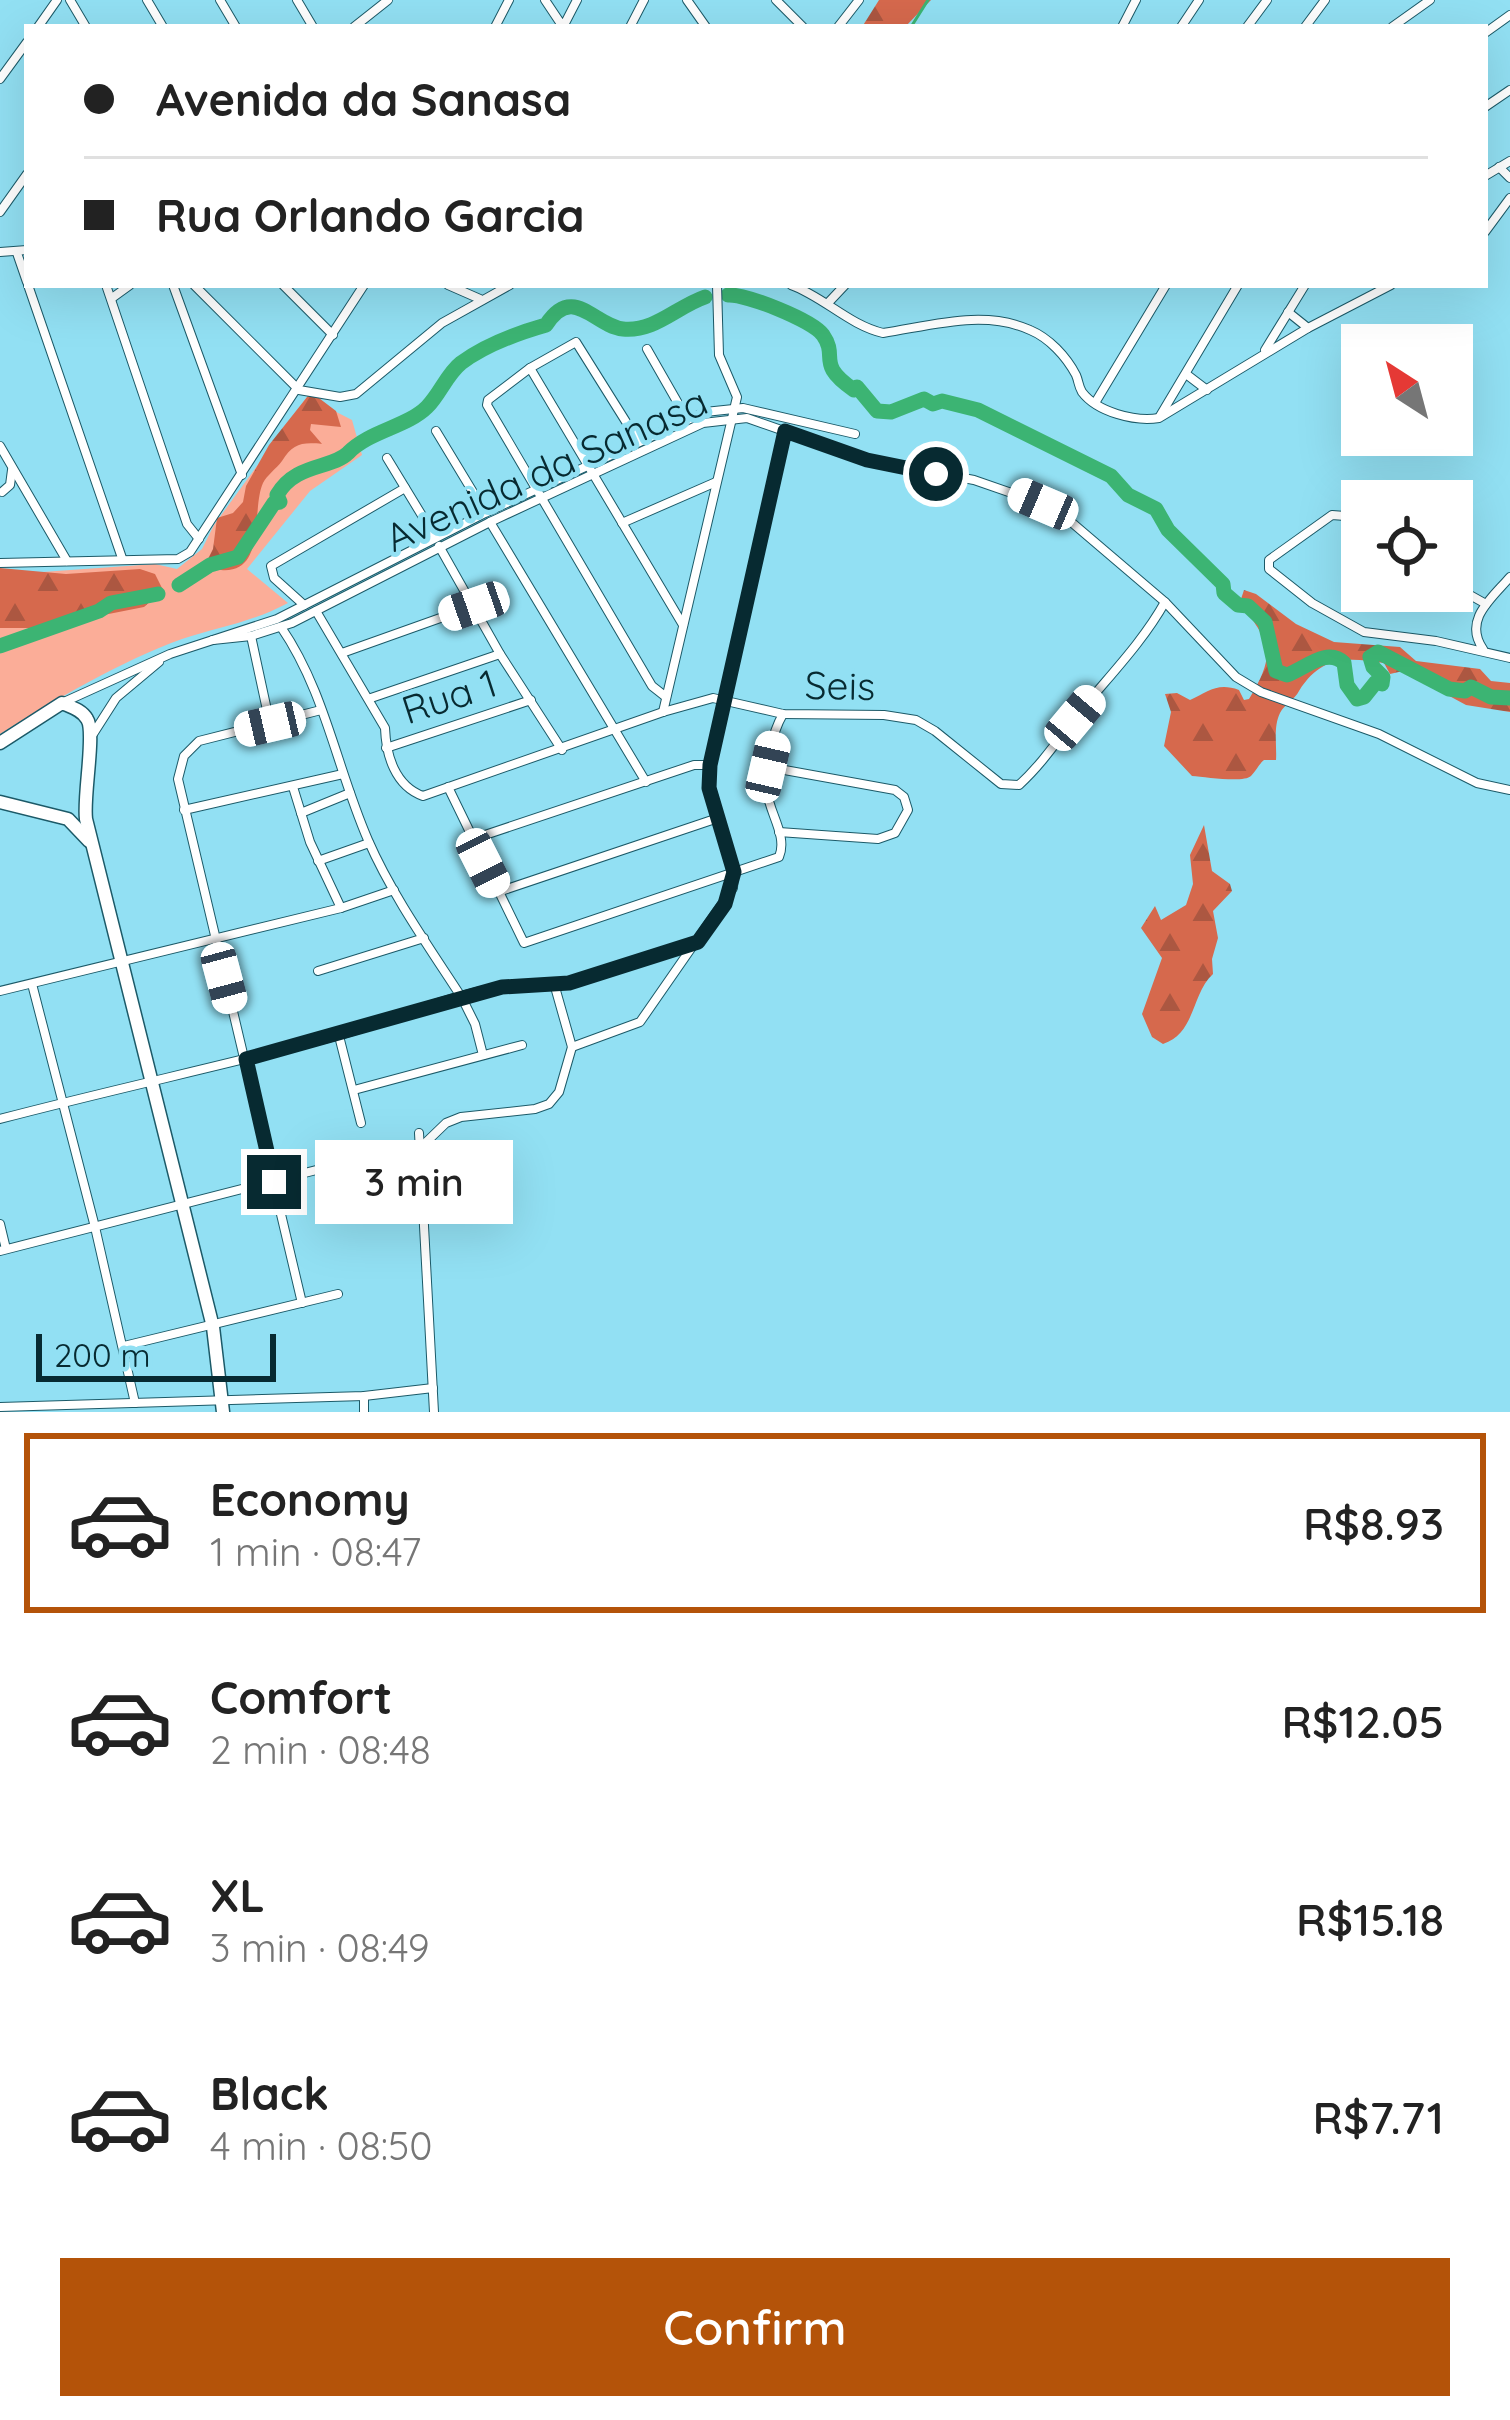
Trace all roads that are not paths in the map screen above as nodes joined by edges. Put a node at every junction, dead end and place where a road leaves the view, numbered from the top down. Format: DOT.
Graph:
graph roads {
  1 [pos="388,0"];
  2 [pos="776,0"];
  3 [pos="859,0"];
  4 [pos="1430,0"];
  5 [pos="358,24"];
  6 [pos="800,24"];
  7 [pos="840,24"];
  8 [pos="1396,24"];
  9 [pos="24,46"];
  10 [pos="0,79"];
  11 [pos="1510,161"];
  12 [pos="1499,167"];
  13 [pos="1488,174"];
  14 [pos="24,178"];
  15 [pos="1510,178"];
  16 [pos="1510,198"];
  17 [pos="0,212"];
  18 [pos="1488,228"];
  19 [pos="0,252"];
  20 [pos="22,252"];
  21 [pos="28,288"];
  22 [pos="107,288"];
  23 [pos="126,288"];
  24 [pos="174,288"];
  25 [pos="197,288"];
  26 [pos="286,288"];
  27 [pos="362,288"];
  28 [pos="455,288"];
  29 [pos="504,288"];
  30 [pos="717,288"];
  31 [pos="797,288"];
  32 [pos="842,288"];
  33 [pos="1164,288"];
  34 [pos="1236,288"];
  35 [pos="1303,288"];
  36 [pos="1369,288"];
  37 [pos="1384,288"];
  38 [pos="111,298"];
  39 [pos="481,299"];
  40 [pos="1364,299"];
  41 [pos="828,303"];
  42 [pos="1288,312"];
  43 [pos="1308,328"];
  44 [pos="333,335"];
  45 [pos="646,349"];
  46 [pos="1263,354"];
  47 [pos="530,368"];
  48 [pos="1186,374"];
  49 [pos="299,390"];
  50 [pos="1207,390"];
  51 [pos="1095,403"];
  52 [pos="730,414"];
  53 [pos="687,418"];
  54 [pos="1159,418"];
  55 [pos="436,431"];
  56 [pos="785,431"];
  57 [pos="855,434"];
  58 [pos="638,442"];
  59 [pos="0,446"];
  60 [pos="387,458"];
  61 [pos="586,465"];
  62 [pos="12,468"];
  63 [pos="592,476"];
  64 [pos="242,477"];
  65 [pos="716,482"];
  66 [pos="405,488"];
  67 [pos="1,492"];
  68 [pos="26,492"];
  69 [pos="537,494"];
  70 [pos="1341,515"];
  71 [pos="488,517"];
  72 [pos="622,523"];
  73 [pos="199,539"];
  74 [pos="437,542"];
  75 [pos="122,558"];
  76 [pos="67,560"];
  77 [pos="0,562"];
  78 [pos="1510,577"];
  79 [pos="1473,597"];
  80 [pos="1165,602"];
  81 [pos="1486,604"];
  82 [pos="304,605"];
  83 [pos="474,606"];
  84 [pos="316,611"];
  85 [pos="683,626"];
  86 [pos="281,627"];
  87 [pos="250,636"];
  88 [pos="213,640"];
  89 [pos="1484,650"];
  90 [pos="342,653"];
  91 [pos="170,654"];
  92 [pos="500,654"];
  93 [pos="1510,658"];
  94 [pos="119,677"];
  95 [pos="125,689"];
  96 [pos="666,697"];
  97 [pos="371,698"];
  98 [pos="724,699"];
  99 [pos="531,700"];
  100 [pos="62,703"];
  101 [pos="321,710"];
  102 [pos="663,712"];
  103 [pos="783,714"];
  104 [pos="270,724"];
  105 [pos="616,731"];
  106 [pos="92,734"];
  107 [pos="0,743"];
  108 [pos="386,748"];
  109 [pos="562,750"];
  110 [pos="710,765"];
  111 [pos="768,767"];
  112 [pos="343,774"];
  113 [pos="646,782"];
  114 [pos="293,787"];
  115 [pos="448,787"];
  116 [pos="1510,790"];
  117 [pos="85,792"];
  118 [pos="350,794"];
  119 [pos="0,802"];
  120 [pos="184,810"];
  121 [pos="301,812"];
  122 [pos="56,814"];
  123 [pos="718,818"];
  124 [pos="779,832"];
  125 [pos="472,839"];
  126 [pos="369,843"];
  127 [pos="96,852"];
  128 [pos="318,861"];
  129 [pos="734,872"];
  130 [pos="394,890"];
  131 [pos="498,892"];
  132 [pos="341,908"];
  133 [pos="213,938"];
  134 [pos="424,938"];
  135 [pos="698,942"];
  136 [pos="122,960"];
  137 [pos="318,970"];
  138 [pos="32,984"];
  139 [pos="547,985"];
  140 [pos="0,992"];
  141 [pos="462,998"];
  142 [pos="339,1036"];
  143 [pos="522,1045"];
  144 [pos="572,1047"];
  145 [pos="483,1055"];
  146 [pos="246,1059"];
  147 [pos="153,1082"];
  148 [pos="354,1090"];
  149 [pos="64,1102"];
  150 [pos="0,1120"];
  151 [pos="361,1123"];
  152 [pos="419,1133"];
  153 [pos="419,1148"];
  154 [pos="328,1167"];
  155 [pos="274,1182"];
  156 [pos="184,1204"];
  157 [pos="0,1224"];
  158 [pos="95,1227"];
  159 [pos="3,1250"];
  160 [pos="338,1294"];
  161 [pos="302,1303"];
  162 [pos="213,1327"];
  163 [pos="124,1346"];
  164 [pos="433,1388"];
  165 [pos="364,1396"];
  166 [pos="135,1403"];
  167 [pos="224,1406"];
  168 [pos="0,1407"];
  169 [pos="364,1412"];
  170 [pos="434,1412"];
  1 -- 5 [label="street"];
  2 -- 6 [label="street"];
  3 -- 7 [label="street"];
  4 -- 8 [label="street"];
  9 -- 10 [label="street"];
  11 -- 12 [label="street"];
  12 -- 13 [label="street"];
  12 -- 15 [label="street"];
  14 -- 17 [label="street"];
  16 -- 18 [label="street"];
  19 -- 20 [label="street"];
  21 -- 75 [label="street"];
  22 -- 38 [label="street"];
  23 -- 38 [label="street"];
  24 -- 64 [label="street"];
  25 -- 49 [label="street"];
  26 -- 44 [label="street"];
  27 -- 44 [label="street"];
  28 -- 39 [label="street"];
  29 -- 39 [label="street"];
  30 -- 52 [label="street"];
  31 -- 41 [label="street"];
  32 -- 41 [label="street"];
  33 -- 51 [label="street"];
  34 -- 48 [label="street"];
  35 -- 42 [label="street"];
  36 -- 40 [label="street"];
  37 -- 40 [label="street"];
  38 -- 73 [label="street"];
  39 -- 49 [label="street"];
  40 -- 43 [label="street"];
  41 -- 51 [label="street"];
  42 -- 43 [label="street"];
  42 -- 46 [label="street"];
  43 -- 46 [label="street"];
  44 -- 49 [label="street"];
  45 -- 53 [label="street"];
  46 -- 50 [label="street"];
  47 -- 58 [label="street"];
  47 -- 61 [label="street"];
  47 -- 69 [label="street"];
  48 -- 50 [label="street"];
  48 -- 54 [label="street"];
  49 -- 64 [label="street"];
  50 -- 54 [label="street"];
  51 -- 54 [label="street"];
  52 -- 53 [label="street, Avenida da Sanasa"];
  52 -- 56 [label="street, Avenida da Sanasa"];
  52 -- 57 [label="street, Avenida da Sanasa"];
  52 -- 63 [label="street, Avenida da Sanasa"];
  52 -- 65 [label="street"];
  53 -- 58 [label="street, Avenida da Sanasa"];
  55 -- 71 [label="street"];
  56 -- 80 [label="street, Avenida da Sanasa"];
  56 -- 98 [label="street"];
  58 -- 61 [label="street, Avenida da Sanasa"];
  59 -- 62 [label="street"];
  60 -- 66 [label="street"];
  61 -- 63 [label="street"];
  61 -- 69 [label="street, Avenida da Sanasa"];
  62 -- 67 [label="street"];
  62 -- 68 [label="street"];
  63 -- 69 [label="street, Avenida da Sanasa"];
  63 -- 72 [label="street"];
  64 -- 73 [label="street"];
  65 -- 72 [label="street"];
  65 -- 85 [label="street"];
  66 -- 74 [label="street"];
  66 -- 82 [label="street"];
  67 -- 68 [label="street"];
  68 -- 76 [label="street"];
  69 -- 71 [label="street, Avenida da Sanasa"];
  69 -- 96 [label="street"];
  70 -- 89 [label="street"];
  71 -- 74 [label="street, Avenida da Sanasa"];
  71 -- 105 [label="street"];
  72 -- 85 [label="street"];
  73 -- 75 [label="street"];
  74 -- 82 [label="street, Avenida da Sanasa"];
  74 -- 83 [label="street"];
  74 -- 84 [label="street, Avenida da Sanasa"];
  75 -- 76 [label="street"];
  76 -- 77 [label="street"];
  78 -- 81 [label="street"];
  79 -- 81 [label="street"];
  80 -- 103 [label="street, Seis"];
  80 -- 116 [label="street, Avenida da Sanasa"];
  81 -- 89 [label="street"];
  82 -- 88 [label="street, Avenida da Sanasa"];
  83 -- 90 [label="street"];
  83 -- 92 [label="street"];
  84 -- 86 [label="street, Avenida da Sanasa"];
  84 -- 90 [label="street"];
  85 -- 96 [label="street"];
  86 -- 87 [label="street, Avenida da Sanasa"];
  86 -- 101 [label="street"];
  87 -- 88 [label="street, Avenida da Sanasa"];
  87 -- 104 [label="street"];
  88 -- 91 [label="street"];
  89 -- 93 [label="street"];
  90 -- 97 [label="street"];
  91 -- 94 [label="street"];
  91 -- 95 [label="street"];
  92 -- 97 [label="street"];
  92 -- 99 [label="street"];
  94 -- 95 [label="street"];
  94 -- 100 [label="street"];
  95 -- 106 [label="street"];
  96 -- 102 [label="street"];
  97 -- 108 [label="street"];
  98 -- 102 [label="street"];
  98 -- 103 [label="street, Seis"];
  98 -- 110 [label="street"];
  99 -- 108 [label="street, Rua 1"];
  99 -- 109 [label="street"];
  100 -- 106 [label="street"];
  100 -- 107 [label="street"];
  101 -- 104 [label="street"];
  101 -- 112 [label="street"];
  102 -- 105 [label="street"];
  103 -- 111 [label="street"];
  104 -- 120 [label="street"];
  105 -- 109 [label="street"];
  105 -- 113 [label="street"];
  106 -- 117 [label="street"];
  108 -- 115 [label="street"];
  109 -- 115 [label="street"];
  110 -- 113 [label="street"];
  110 -- 123 [label="street"];
  111 -- 124 [label="street"];
  111 -- 124 [label="street"];
  112 -- 114 [label="street"];
  112 -- 118 [label="street"];
  113 -- 125 [label="street"];
  114 -- 120 [label="street"];
  114 -- 121 [label="street"];
  115 -- 125 [label="street"];
  117 -- 122 [label="street"];
  117 -- 127 [label="street"];
  118 -- 121 [label="street"];
  118 -- 126 [label="street"];
  119 -- 122 [label="street"];
  120 -- 133 [label="street"];
  121 -- 128 [label="street"];
  122 -- 127 [label="street"];
  123 -- 129 [label="street"];
  123 -- 131 [label="street"];
  124 -- 129 [label="street"];
  125 -- 131 [label="street"];
  126 -- 128 [label="street"];
  126 -- 130 [label="street"];
  127 -- 136 [label="street"];
  128 -- 132 [label="street"];
  129 -- 131 [label="street"];
  129 -- 135 [label="street"];
  130 -- 132 [label="street"];
  130 -- 134 [label="street"];
  132 -- 133 [label="street"];
  133 -- 136 [label="street"];
  133 -- 146 [label="street"];
  134 -- 137 [label="street"];
  134 -- 141 [label="street"];
  135 -- 139 [label="street"];
  135 -- 144 [label="street"];
  136 -- 138 [label="street"];
  136 -- 147 [label="street"];
  138 -- 140 [label="street"];
  138 -- 149 [label="street"];
  139 -- 141 [label="street"];
  139 -- 144 [label="street"];
  141 -- 142 [label="street"];
  141 -- 145 [label="street"];
  142 -- 146 [label="street"];
  142 -- 148 [label="street"];
  143 -- 145 [label="street"];
  144 -- 153 [label="street"];
  145 -- 148 [label="street"];
  146 -- 147 [label="street"];
  146 -- 155 [label="street"];
  147 -- 149 [label="street"];
  147 -- 156 [label="street"];
  148 -- 151 [label="street"];
  149 -- 150 [label="street"];
  149 -- 158 [label="street"];
  152 -- 153 [label="street"];
  153 -- 164 [label="street"];
  154 -- 155 [label="street"];
  155 -- 156 [label="street"];
  155 -- 161 [label="street"];
  156 -- 158 [label="street"];
  156 -- 162 [label="street"];
  157 -- 159 [label="street"];
  158 -- 159 [label="street"];
  158 -- 163 [label="street"];
  160 -- 161 [label="street"];
  161 -- 162 [label="street"];
  162 -- 163 [label="street"];
  162 -- 167 [label="street"];
  163 -- 166 [label="street"];
  164 -- 165 [label="street"];
  164 -- 170 [label="street"];
  165 -- 167 [label="street"];
  165 -- 169 [label="street"];
  166 -- 167 [label="street"];
  166 -- 168 [label="street"];
}
